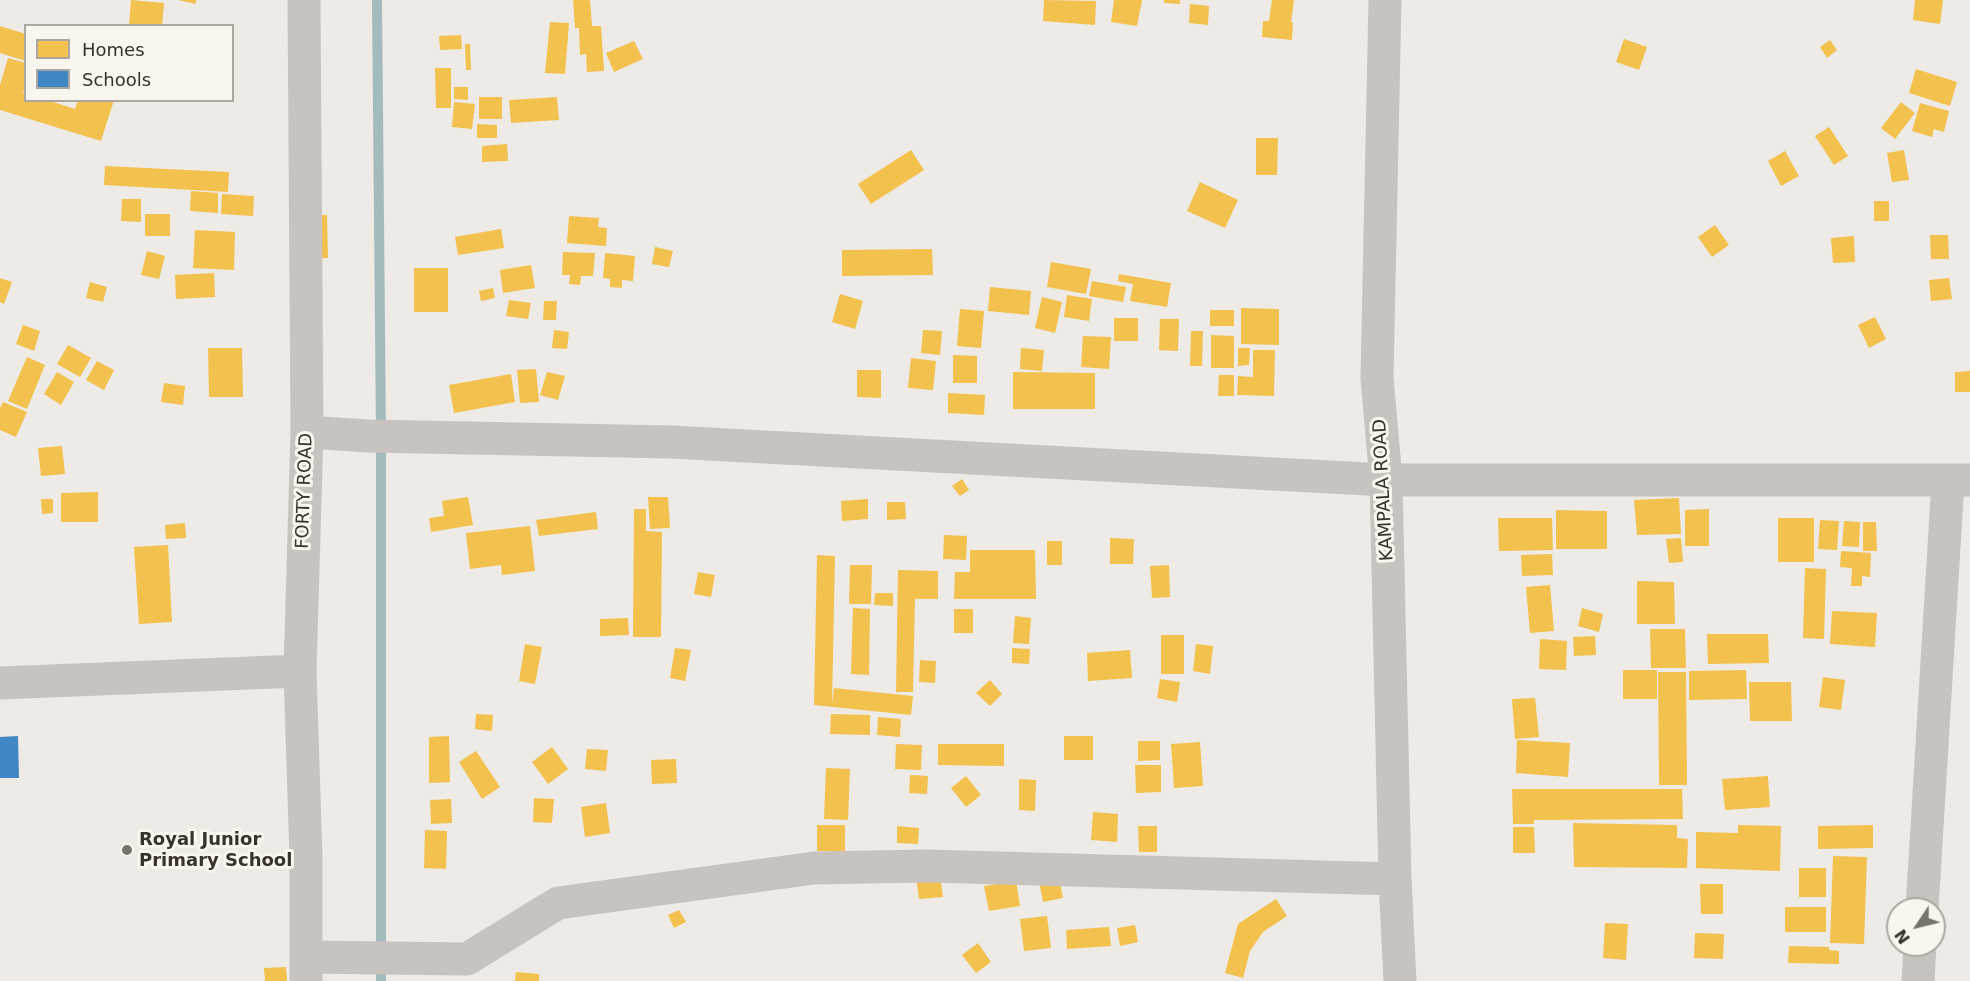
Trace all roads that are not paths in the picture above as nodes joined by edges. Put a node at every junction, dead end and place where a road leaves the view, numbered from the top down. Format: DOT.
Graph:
graph roads {
  1 [pos="304,0"];
  2 [pos="1385,0"];
  3 [pos="307,432"];
  4 [pos="1386,480"];
  5 [pos="1959,480"];
  6 [pos="300,671"];
  7 [pos="0,682"];
  8 [pos="1395,879"];
  9 [pos="1923,897"];
  10 [pos="1919,957"];
  11 [pos="306,969"];
  12 [pos="1400,981"];
  13 [pos="1918,981"];
  1 -- 3 [label="street, FORTY ROAD"];
  2 -- 4 [label="street, KAMPALA ROAD"];
  3 -- 4 [label="street"];
  3 -- 6 [label="street, FORTY ROAD"];
  4 -- 5 [label="street"];
  4 -- 8 [label="street, KAMPALA ROAD"];
  5 -- 9 [label="street"];
  6 -- 7 [label="street"];
  6 -- 11 [label="street, FORTY ROAD"];
  8 -- 11 [label="street"];
  8 -- 12 [label="street, KAMPALA ROAD"];
  10 -- 13 [label="street"];
}
